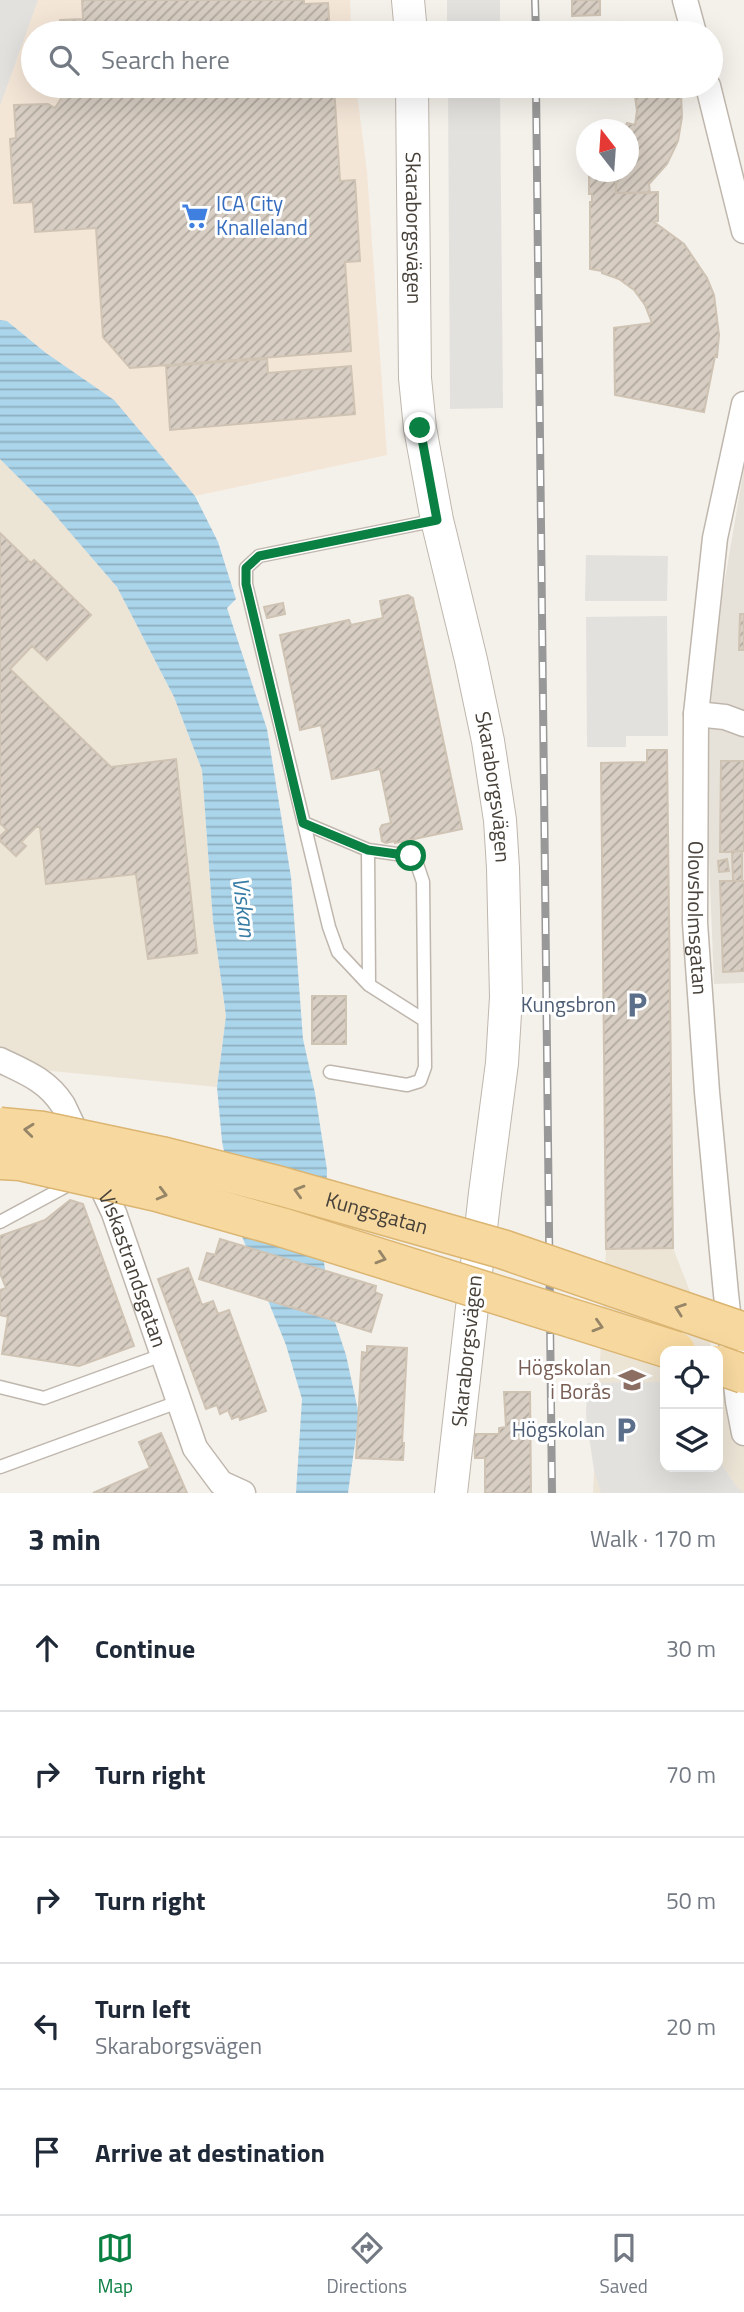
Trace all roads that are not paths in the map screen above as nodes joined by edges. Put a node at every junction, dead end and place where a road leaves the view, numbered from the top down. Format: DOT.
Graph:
graph roads {
  1 [pos="408,0"];
  2 [pos="685,0"];
  3 [pos="410,21"];
  4 [pos="691,21"];
  5 [pos="412,98"];
  6 [pos="711,98"];
  7 [pos="744,231"];
  8 [pos="744,404"];
  9 [pos="437,520"];
  10 [pos="696,714"];
  11 [pos="744,724"];
  12 [pos="303,823"];
  13 [pos="368,850"];
  14 [pos="369,985"];
  15 [pos="424,1020"];
  16 [pos="0,1060"];
  17 [pos="330,1073"];
  18 [pos="0,1127"];
  19 [pos="0,1160"];
  20 [pos="94,1170"];
  21 [pos="0,1222"];
  22 [pos="744,1332"];
  23 [pos="660,1346"];
  24 [pos="162,1355"];
  25 [pos="723,1367"];
  26 [pos="744,1374"];
  27 [pos="0,1387"];
  28 [pos="178,1402"];
  29 [pos="744,1433"];
  30 [pos="0,1467"];
  31 [pos="243,1493"];
  32 [pos="451,1493"];
  1 -- 3 [label="street"];
  2 -- 4 [label="street"];
  5 -- 9 [label="street, Skaraborgsvägen"];
  6 -- 7 [label="street"];
  8 -- 10 [label="street, Olovsholmsgatan"];
  9 -- 12 [label="lane"];
  9 -- 32 [label="street, Skaraborgsvägen"];
  10 -- 11 [label="street"];
  10 -- 29 [label="street, Olovsholmsgatan"];
  12 -- 13 [label="lane"];
  12 -- 14 [label="lane"];
  13 -- 14 [label="lane"];
  13 -- 15 [label="lane"];
  14 -- 15 [label="lane"];
  15 -- 17 [label="lane"];
  16 -- 20 [label="street, Viskastrandsgatan"];
  22 -- 18 [label="main road, Kungsgatan, one-way, bridge"];
  19 -- 23 [label="main road, Kungsgatan, one-way, bridge"];
  20 -- 21 [label="lane"];
  20 -- 24 [label="street, Viskastrandsgatan"];
  24 -- 27 [label="lane"];
  24 -- 28 [label="street, Viskastrandsgatan"];
  25 -- 26 [label="main road, bridge"];
  28 -- 30 [label="lane"];
  28 -- 31 [label="street, Viskastrandsgatan"];
}
